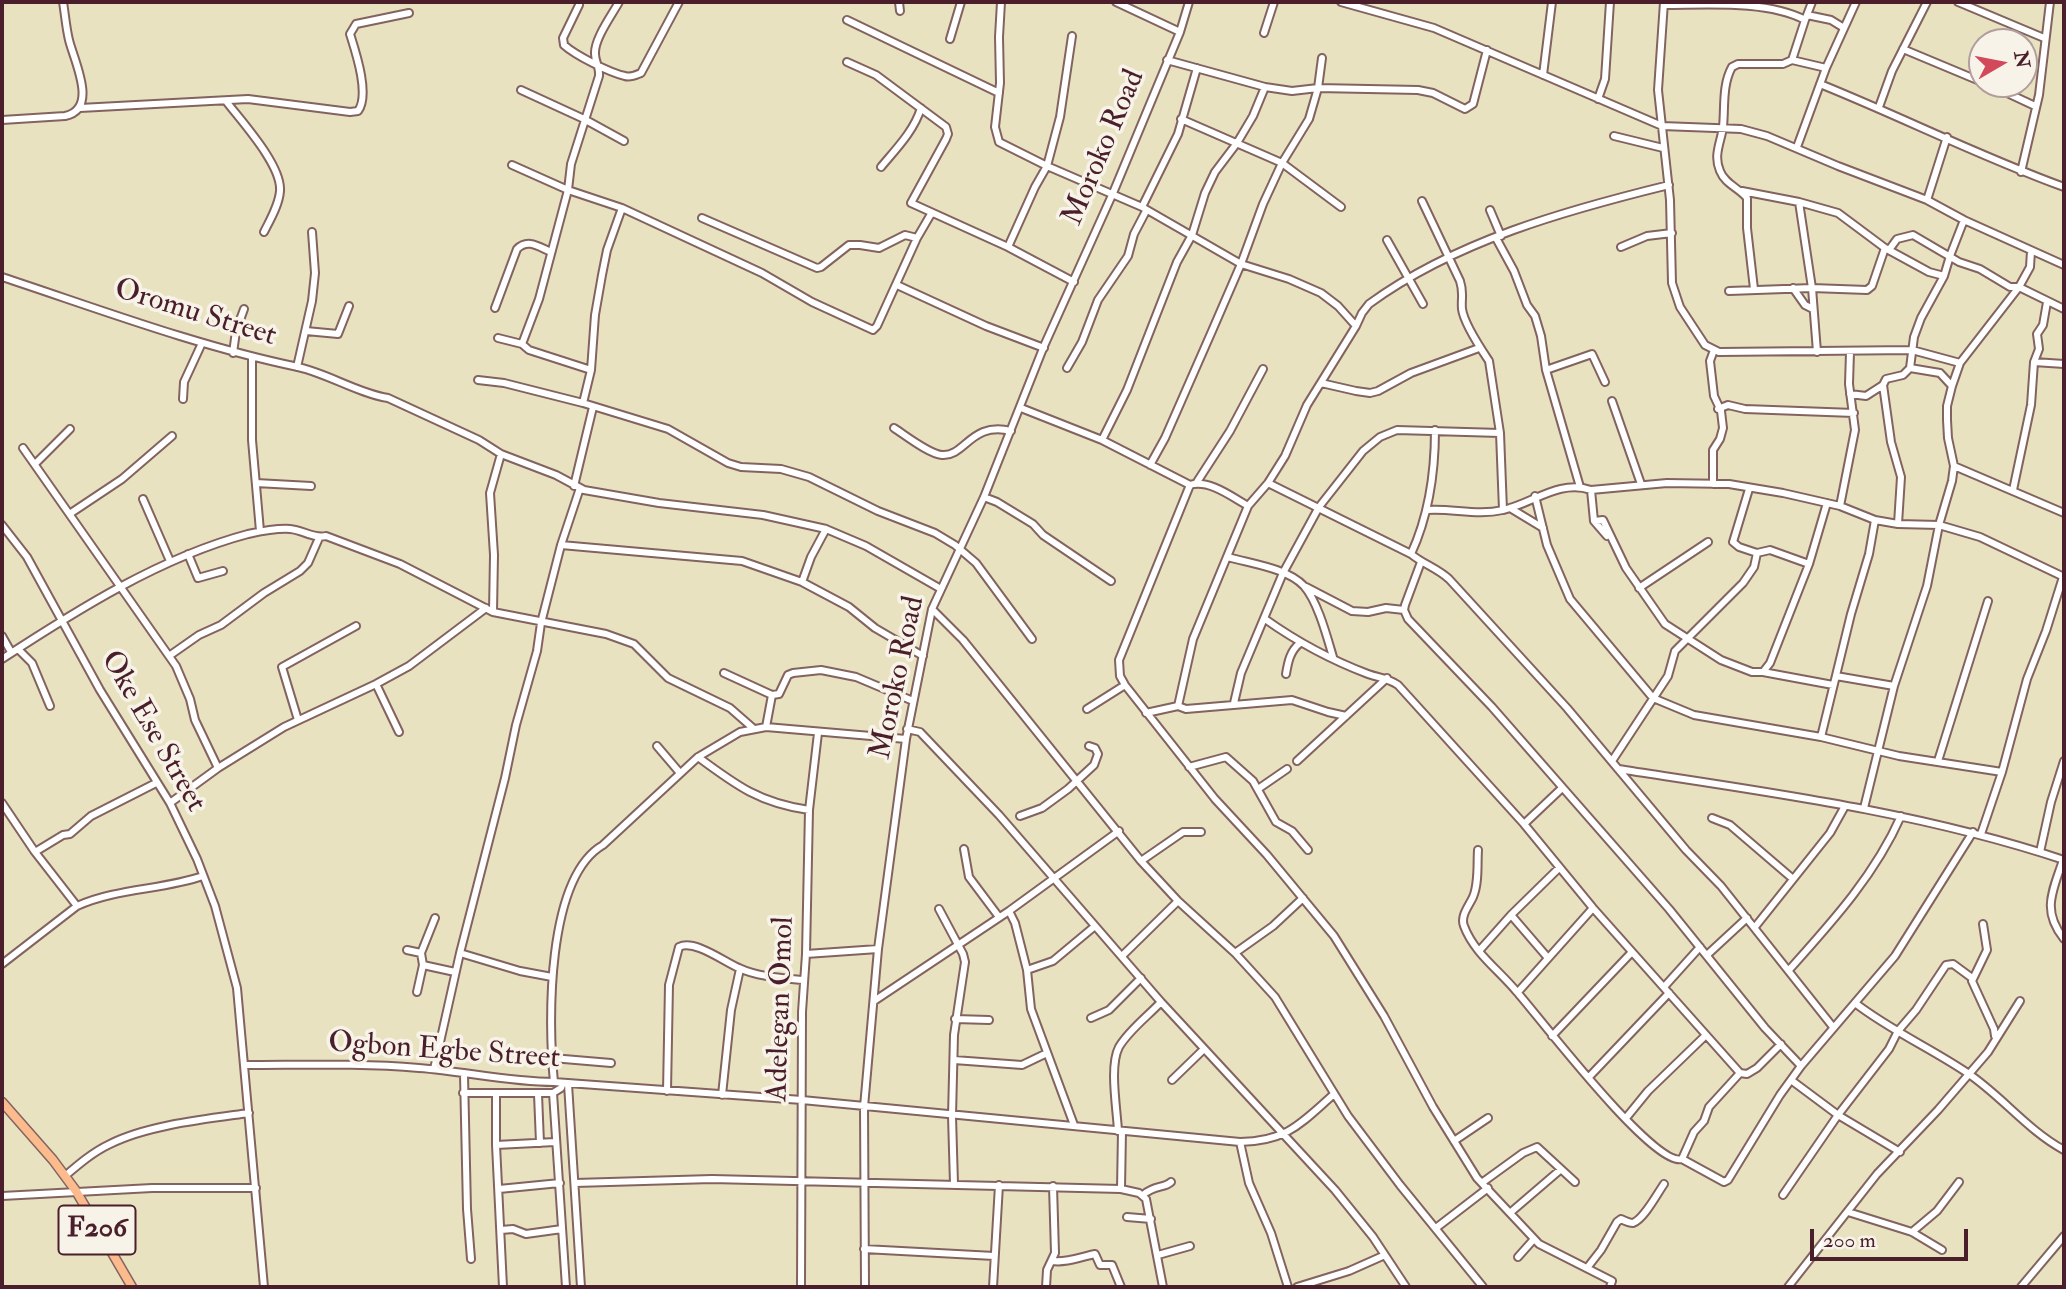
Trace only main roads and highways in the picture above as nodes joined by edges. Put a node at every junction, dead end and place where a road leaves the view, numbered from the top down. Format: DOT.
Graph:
graph roads {
  1 [pos="2,1102"];
  2 [pos="132,1287"];
  1 -- 2 [label="main road, F206"];
}
